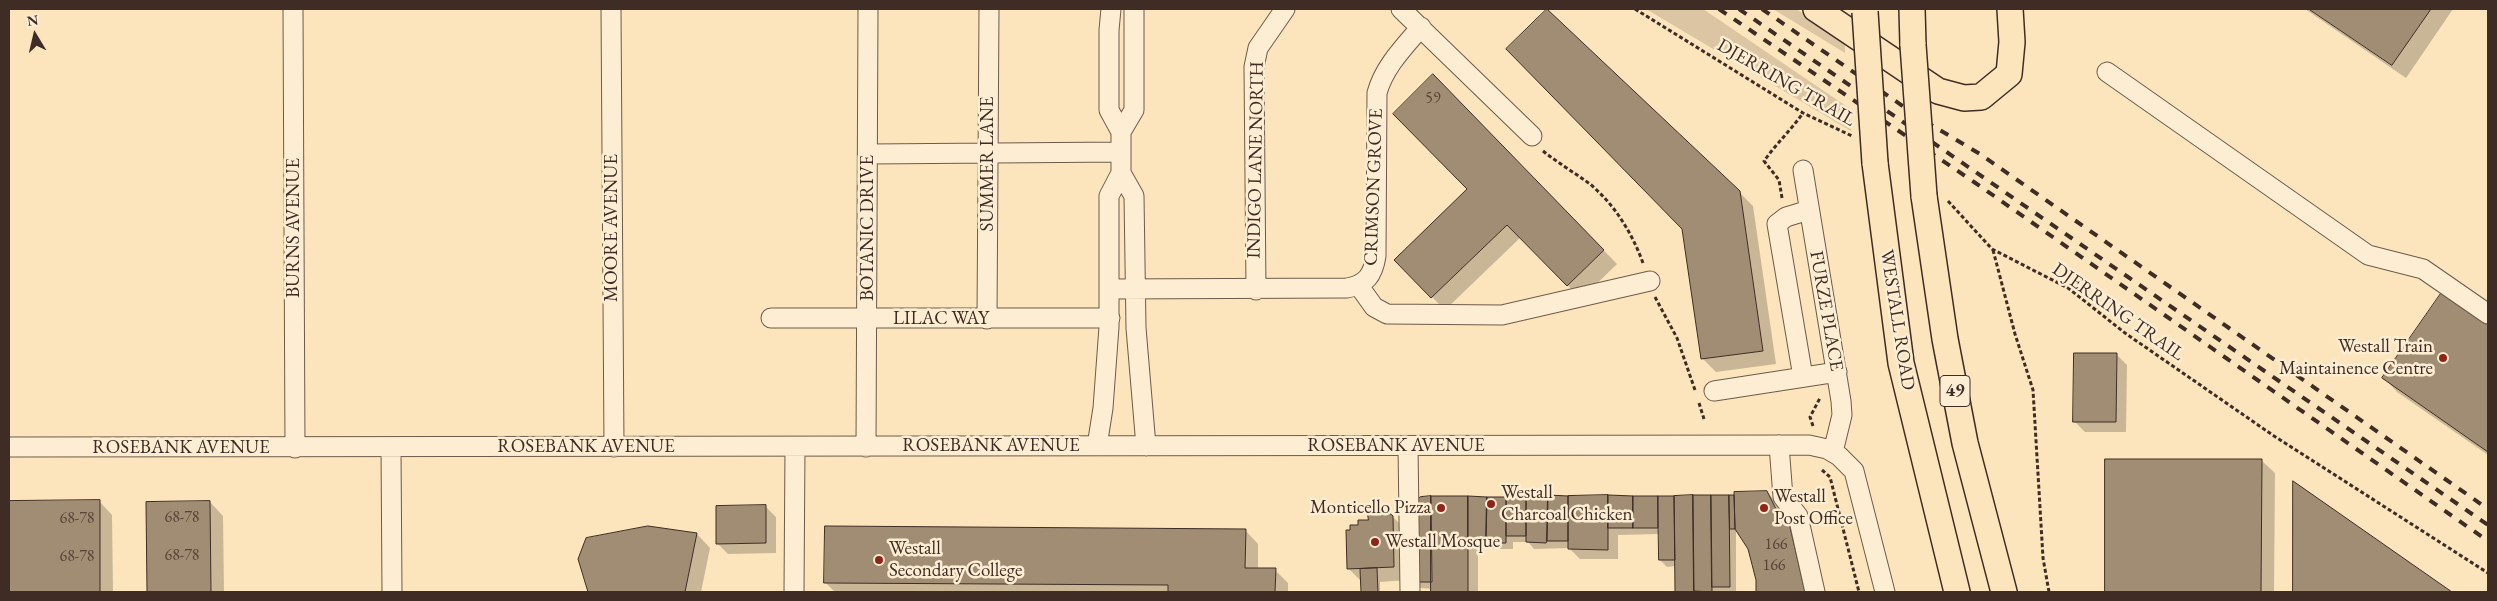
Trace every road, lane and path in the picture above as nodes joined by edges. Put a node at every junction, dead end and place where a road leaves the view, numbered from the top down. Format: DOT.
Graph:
graph roads {
  1 [pos="293,9"];
  2 [pos="611,9"];
  3 [pos="868,9"];
  4 [pos="989,9"];
  5 [pos="1111,9"];
  6 [pos="1134,9"];
  7 [pos="1285,9"];
  8 [pos="1401,9"];
  9 [pos="1635,9"];
  10 [pos="1816,9"];
  11 [pos="1912,9"];
  12 [pos="2010,9"];
  13 [pos="1865,11"];
  14 [pos="1421,27"];
  15 [pos="2107,72"];
  16 [pos="1121,132"];
  17 [pos="1532,136"];
  18 [pos="1859,140"];
  19 [pos="1121,152"];
  20 [pos="989,153"];
  21 [pos="869,154"];
  22 [pos="1803,170"];
  23 [pos="1121,173"];
  24 [pos="1933,195"];
  25 [pos="1809,210"];
  26 [pos="1992,250"];
  27 [pos="1650,281"];
  28 [pos="1359,286"];
  29 [pos="1110,289"];
  30 [pos="1134,289"];
  31 [pos="1256,290"];
  32 [pos="2488,314"];
  33 [pos="772,318"];
  34 [pos="868,318"];
  35 [pos="1110,318"];
  36 [pos="987,319"];
  37 [pos="1837,372"];
  38 [pos="1803,377"];
  39 [pos="1714,391"];
  40 [pos="1779,445"];
  41 [pos="866,446"];
  42 [pos="1097,446"];
  43 [pos="1146,446"];
  44 [pos="1408,446"];
  45 [pos="614,447"];
  46 [pos="795,447"];
  47 [pos="9,448"];
  48 [pos="295,448"];
  49 [pos="391,448"];
  50 [pos="1833,452"];
  51 [pos="2488,574"];
  52 [pos="1883,587"];
  53 [pos="392,592"];
  54 [pos="794,592"];
  55 [pos="1410,592"];
  56 [pos="1815,592"];
  57 [pos="1957,592"];
  58 [pos="2004,592"];
  59 [pos="2049,592"];
  1 -- 48 [label="street, BURNS AVENUE"];
  2 -- 45 [label="street, MOORE AVENUE"];
  3 -- 21 [label="street, BOTANIC DRIVE"];
  4 -- 20 [label="street, SUMMER LANE"];
  5 -- 16 [label="street"];
  6 -- 16 [label="street"];
  7 -- 31 [label="street, INDIGO LANE NORTH"];
  8 -- 14 [label="street"];
  9 -- 18 [label="path, DJERRING TRAIL"];
  10 -- 12 [label="main road"];
  11 -- 24 [label="main road, 49, bridge"];
  13 -- 57 [label="main road, WESTALL ROAD / 49, bridge"];
  14 -- 17 [label="street"];
  14 -- 28 [label="street, CRIMSON GROVE"];
  15 -- 32 [label="street"];
  16 -- 19 [label="street"];
  19 -- 20 [label="street"];
  19 -- 23 [label="street"];
  20 -- 21 [label="street"];
  20 -- 36 [label="street, SUMMER LANE"];
  21 -- 34 [label="street, BOTANIC DRIVE"];
  22 -- 25 [label="street, FURZE PLACE"];
  23 -- 29 [label="street"];
  23 -- 30 [label="street"];
  24 -- 26 [label="path, DJERRING TRAIL"];
  24 -- 58 [label="main road, 49"];
  25 -- 37 [label="street, FURZE PLACE"];
  25 -- 38 [label="street"];
  26 -- 51 [label="path, DJERRING TRAIL"];
  26 -- 59 [label="path"];
  27 -- 28 [label="street"];
  28 -- 31 [label="street, CRIMSON GROVE"];
  29 -- 30 [label="street, CRIMSON GROVE"];
  29 -- 35 [label="street"];
  30 -- 31 [label="street, CRIMSON GROVE"];
  30 -- 43 [label="street"];
  33 -- 34 [label="street, LILAC WAY"];
  34 -- 36 [label="street, LILAC WAY"];
  34 -- 41 [label="street, BOTANIC DRIVE"];
  35 -- 36 [label="street, LILAC WAY"];
  35 -- 42 [label="street"];
  37 -- 38 [label="street"];
  37 -- 50 [label="street, FURZE PLACE"];
  38 -- 39 [label="street"];
  40 -- 44 [label="street, ROSEBANK AVENUE"];
  40 -- 50 [label="street, ROSEBANK AVENUE"];
  40 -- 56 [label="street"];
  41 -- 42 [label="street, ROSEBANK AVENUE"];
  41 -- 46 [label="street, ROSEBANK AVENUE"];
  42 -- 43 [label="street, ROSEBANK AVENUE"];
  43 -- 44 [label="street, ROSEBANK AVENUE"];
  44 -- 55 [label="street"];
  45 -- 46 [label="street, ROSEBANK AVENUE"];
  45 -- 49 [label="street, ROSEBANK AVENUE"];
  46 -- 54 [label="street"];
  47 -- 48 [label="street, ROSEBANK AVENUE"];
  48 -- 49 [label="street, ROSEBANK AVENUE"];
  49 -- 53 [label="street"];
  50 -- 52 [label="street, ROSEBANK AVENUE"];
}
